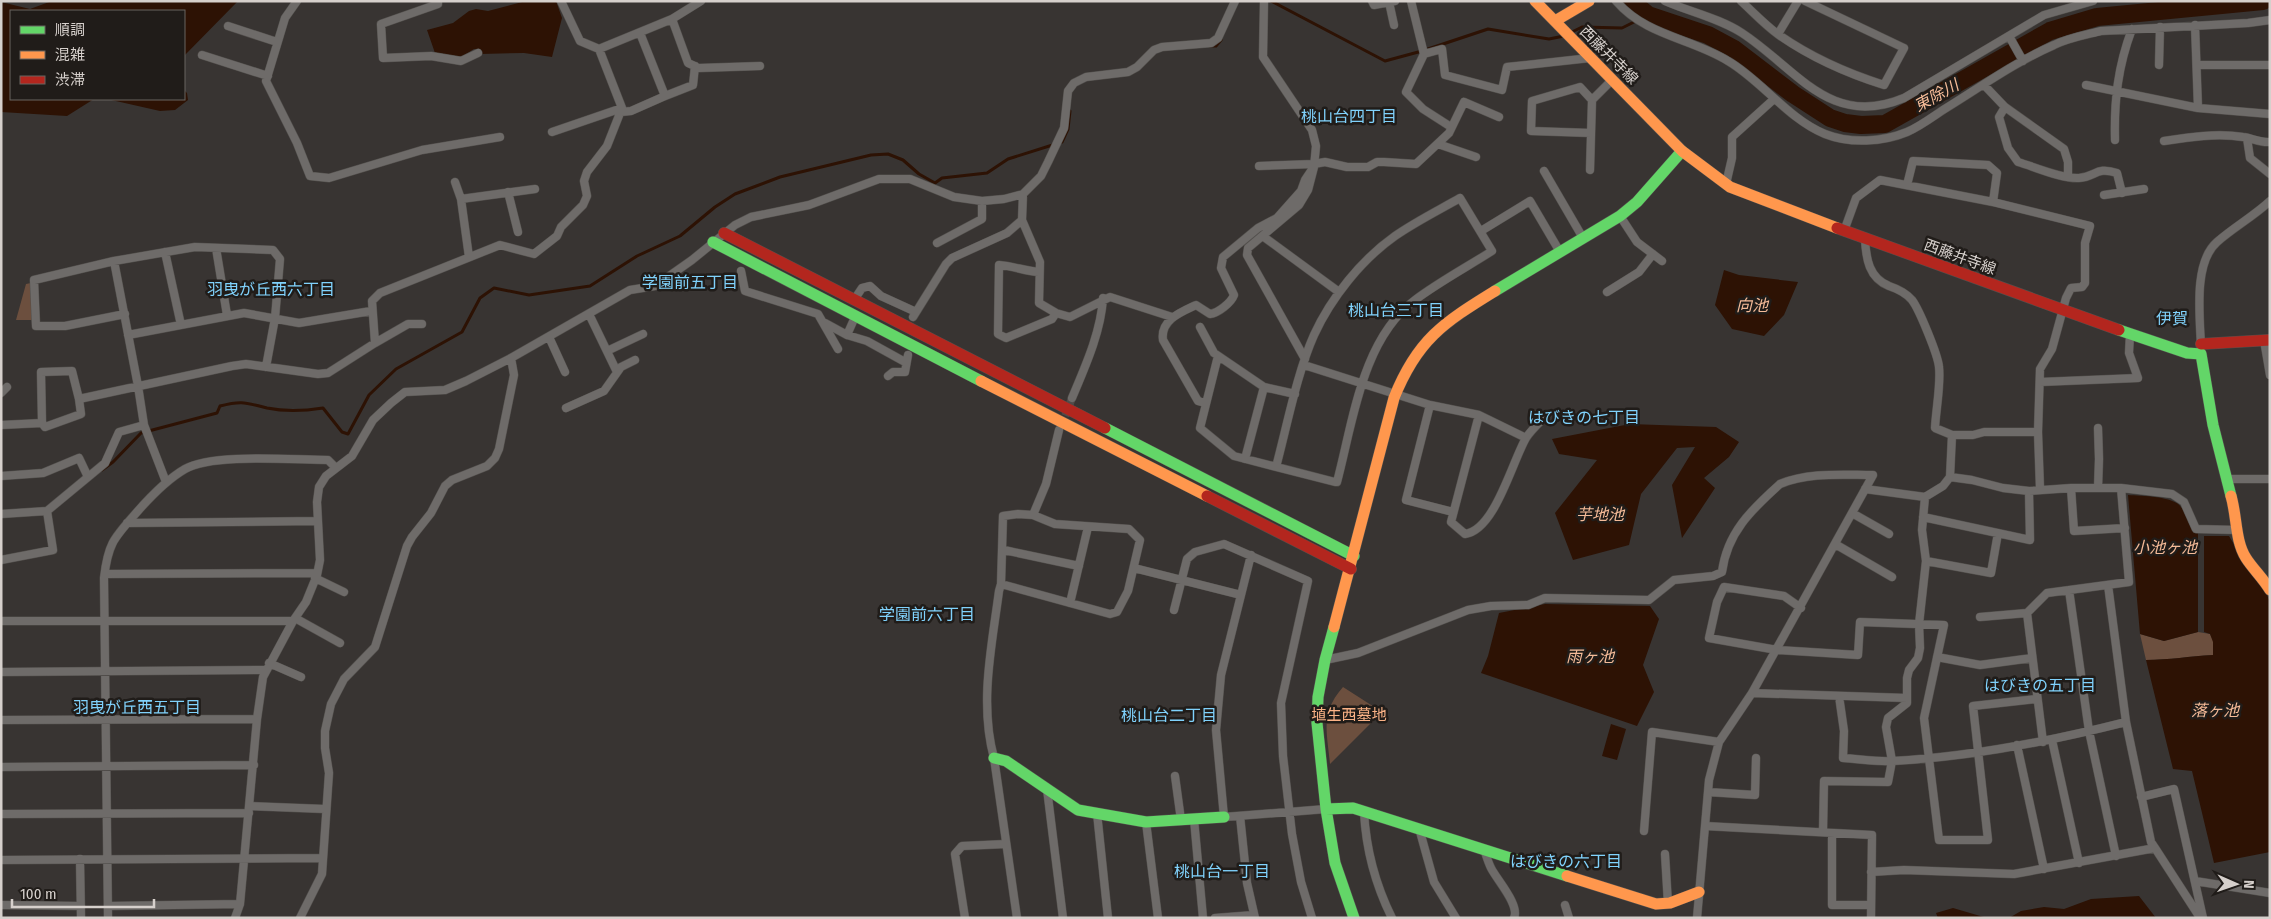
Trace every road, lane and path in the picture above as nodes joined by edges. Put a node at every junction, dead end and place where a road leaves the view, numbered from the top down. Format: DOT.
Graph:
graph roads {
  1 [pos="297,1"];
  2 [pos="438,1"];
  3 [pos="561,1"];
  4 [pos="701,1"];
  5 [pos="1235,1"];
  6 [pos="1264,1"];
  7 [pos="1372,1"];
  8 [pos="1410,1"];
  9 [pos="1535,1"];
  10 [pos="1589,1"];
  11 [pos="1616,1"];
  12 [pos="1665,1"];
  13 [pos="1741,1"];
  14 [pos="1798,1"];
  15 [pos="1806,1"];
  16 [pos="2093,1"];
  17 [pos="1392,2"];
  18 [pos="672,19"];
  19 [pos="2270,20"];
  20 [pos="1555,21"];
  21 [pos="1394,25"];
  22 [pos="2195,25"];
  23 [pos="228,26"];
  24 [pos="2160,27"];
  25 [pos="2132,29"];
  26 [pos="640,33"];
  27 [pos="1778,34"];
  28 [pos="2010,38"];
  29 [pos="277,42"];
  30 [pos="599,50"];
  31 [pos="478,53"];
  32 [pos="1424,54"];
  33 [pos="202,55"];
  34 [pos="1590,58"];
  35 [pos="2023,59"];
  36 [pos="2159,64"];
  37 [pos="2197,65"];
  38 [pos="2270,65"];
  39 [pos="695,66"];
  40 [pos="760,66"];
  41 [pos="268,76"];
  42 [pos="1612,80"];
  43 [pos="2086,85"];
  44 [pos="1984,86"];
  45 [pos="2115,91"];
  46 [pos="665,96"];
  47 [pos="1774,99"];
  48 [pos="1592,100"];
  49 [pos="2005,107"];
  50 [pos="2198,108"];
  51 [pos="622,110"];
  52 [pos="2270,114"];
  53 [pos="1499,117"];
  54 [pos="1452,128"];
  55 [pos="552,132"];
  56 [pos="1591,133"];
  57 [pos="500,137"];
  58 [pos="2247,138"];
  59 [pos="2115,140"];
  60 [pos="2164,141"];
  61 [pos="2270,142"];
  62 [pos="1438,144"];
  63 [pos="1682,151"];
  64 [pos="1476,157"];
  65 [pos="1259,166"];
  66 [pos="1314,166"];
  67 [pos="1590,170"];
  68 [pos="1544,171"];
  69 [pos="2270,174"];
  70 [pos="2068,177"];
  71 [pos="455,182"];
  72 [pos="1726,184"];
  73 [pos="1907,186"];
  74 [pos="535,189"];
  75 [pos="2144,190"];
  76 [pos="508,192"];
  77 [pos="2122,193"];
  78 [pos="1023,194"];
  79 [pos="2104,196"];
  80 [pos="461,199"];
  81 [pos="982,201"];
  82 [pos="1993,202"];
  83 [pos="2269,203"];
  84 [pos="1620,216"];
  85 [pos="1022,220"];
  86 [pos="1481,231"];
  87 [pos="1844,231"];
  88 [pos="518,232"];
  89 [pos="724,233"];
  90 [pos="1264,237"];
  91 [pos="1583,238"];
  92 [pos="1865,239"];
  93 [pos="714,242"];
  94 [pos="937,243"];
  95 [pos="216,248"];
  96 [pos="165,252"];
  97 [pos="1560,252"];
  98 [pos="1652,254"];
  99 [pos="469,257"];
  100 [pos="114,261"];
  101 [pos="1662,261"];
  102 [pos="741,271"];
  103 [pos="1040,272"];
  104 [pos="1339,292"];
  105 [pos="1607,292"];
  106 [pos="1104,298"];
  107 [pos="854,300"];
  108 [pos="2063,310"];
  109 [pos="371,312"];
  110 [pos="1056,313"];
  111 [pos="125,314"];
  112 [pos="589,314"];
  113 [pos="228,315"];
  114 [pos="855,316"];
  115 [pos="1172,317"];
  116 [pos="275,318"];
  117 [pos="825,323"];
  118 [pos="422,324"];
  119 [pos="180,325"];
  120 [pos="1200,327"];
  121 [pos="643,334"];
  122 [pos="2130,334"];
  123 [pos="128,335"];
  124 [pos="847,335"];
  125 [pos="549,336"];
  126 [pos="2267,340"];
  127 [pos="375,343"];
  128 [pos="838,349"];
  129 [pos="2201,349"];
  130 [pos="606,351"];
  131 [pos="1218,356"];
  132 [pos="510,358"];
  133 [pos="635,360"];
  134 [pos="1304,362"];
  135 [pos="266,367"];
  136 [pos="565,372"];
  137 [pos="617,372"];
  138 [pos="2270,375"];
  139 [pos="888,376"];
  140 [pos="2040,382"];
  141 [pos="1362,384"];
  142 [pos="138,386"];
  143 [pos="1264,387"];
  144 [pos="1295,394"];
  145 [pos="1396,395"];
  146 [pos="79,398"];
  147 [pos="1072,398"];
  148 [pos="1206,403"];
  149 [pos="1430,405"];
  150 [pos="566,408"];
  151 [pos="1479,415"];
  152 [pos="1547,415"];
  153 [pos="42,423"];
  154 [pos="144,425"];
  155 [pos="1,426"];
  156 [pos="2098,428"];
  157 [pos="1059,430"];
  158 [pos="2038,432"];
  159 [pos="1952,435"];
  160 [pos="1526,438"];
  161 [pos="1245,459"];
  162 [pos="335,467"];
  163 [pos="1276,467"];
  164 [pos="1,476"];
  165 [pos="88,477"];
  166 [pos="1950,477"];
  167 [pos="2270,478"];
  168 [pos="2227,479"];
  169 [pos="166,482"];
  170 [pos="2071,488"];
  171 [pos="2098,488"];
  172 [pos="2121,488"];
  173 [pos="1865,489"];
  174 [pos="2040,490"];
  175 [pos="2029,491"];
  176 [pos="1925,497"];
  177 [pos="47,511"];
  178 [pos="1453,512"];
  179 [pos="1852,513"];
  180 [pos="1,514"];
  181 [pos="1033,516"];
  182 [pos="1923,517"];
  183 [pos="318,521"];
  184 [pos="127,523"];
  185 [pos="1088,527"];
  186 [pos="2125,528"];
  187 [pos="2236,530"];
  188 [pos="1998,533"];
  189 [pos="1889,534"];
  190 [pos="1835,544"];
  191 [pos="1004,550"];
  192 [pos="1251,555"];
  193 [pos="1354,556"];
  194 [pos="1,560"];
  195 [pos="1926,561"];
  196 [pos="1079,566"];
  197 [pos="1134,568"];
  198 [pos="1351,569"];
  199 [pos="105,574"];
  200 [pos="316,575"];
  201 [pos="1892,577"];
  202 [pos="1182,579"];
  203 [pos="1001,584"];
  204 [pos="2108,585"];
  205 [pos="2069,590"];
  206 [pos="2270,590"];
  207 [pos="344,592"];
  208 [pos="1241,596"];
  209 [pos="1070,603"];
  210 [pos="1801,608"];
  211 [pos="1174,610"];
  212 [pos="2027,613"];
  213 [pos="1980,617"];
  214 [pos="294,619"];
  215 [pos="105,620"];
  216 [pos="1,621"];
  217 [pos="1919,624"];
  218 [pos="340,643"];
  219 [pos="1777,650"];
  220 [pos="1937,658"];
  221 [pos="2032,658"];
  222 [pos="1325,660"];
  223 [pos="268,667"];
  224 [pos="1,672"];
  225 [pos="106,672"];
  226 [pos="301,677"];
  227 [pos="1752,693"];
  228 [pos="1839,696"];
  229 [pos="1907,698"];
  230 [pos="2037,699"];
  231 [pos="258,719"];
  232 [pos="1,720"];
  233 [pos="106,720"];
  234 [pos="2126,722"];
  235 [pos="2089,732"];
  236 [pos="2052,740"];
  237 [pos="1719,742"];
  238 [pos="2043,742"];
  239 [pos="2017,745"];
  240 [pos="1977,751"];
  241 [pos="1929,757"];
  242 [pos="994,758"];
  243 [pos="1756,758"];
  244 [pos="1892,761"];
  245 [pos="254,765"];
  246 [pos="106,766"];
  247 [pos="1,767"];
  248 [pos="1175,776"];
  249 [pos="1047,789"];
  250 [pos="1708,792"];
  251 [pos="2142,797"];
  252 [pos="249,809"];
  253 [pos="325,809"];
  254 [pos="1326,809"];
  255 [pos="1364,812"];
  256 [pos="1097,813"];
  257 [pos="1290,813"];
  258 [pos="1,814"];
  259 [pos="107,814"];
  260 [pos="1240,816"];
  261 [pos="1224,817"];
  262 [pos="1194,819"];
  263 [pos="1181,820"];
  264 [pos="1146,822"];
  265 [pos="1705,826"];
  266 [pos="1419,828"];
  267 [pos="1644,830"];
  268 [pos="1823,832"];
  269 [pos="1832,833"];
  270 [pos="1006,844"];
  271 [pos="2155,848"];
  272 [pos="1484,849"];
  273 [pos="1665,854"];
  274 [pos="2116,856"];
  275 [pos="245,858"];
  276 [pos="323,858"];
  277 [pos="80,859"];
  278 [pos="107,859"];
  279 [pos="1,860"];
  280 [pos="2079,863"];
  281 [pos="2044,869"];
  282 [pos="1871,872"];
  283 [pos="2195,881"];
  284 [pos="1699,892"];
  285 [pos="2270,892"];
  286 [pos="240,904"];
  287 [pos="1668,904"];
  288 [pos="1,905"];
  289 [pos="1565,905"];
  290 [pos="1871,905"];
  291 [pos="81,906"];
  292 [pos="108,906"];
  293 [pos="1255,916"];
  294 [pos="1566,917"];
  295 [pos="81,918"];
  296 [pos="108,918"];
  297 [pos="235,918"];
  298 [pos="300,918"];
  299 [pos="965,918"];
  300 [pos="1017,918"];
  301 [pos="1063,918"];
  302 [pos="1108,918"];
  303 [pos="1158,918"];
  304 [pos="1204,918"];
  305 [pos="1215,918"];
  306 [pos="1312,918"];
  307 [pos="1354,918"];
  308 [pos="1392,918"];
  309 [pos="1456,918"];
  310 [pos="1514,918"];
  311 [pos="1697,918"];
  312 [pos="1871,918"];
  313 [pos="2202,918"];
  1 -- 29 [label="street"];
  2 -- 31 [label="street"];
  3 -- 30 [label="street"];
  4 -- 18 [label="street"];
  5 -- 78 [label="street"];
  6 -- 66 [label="street"];
  7 -- 17 [label="street"];
  8 -- 32 [label="street"];
  9 -- 20 [label="street, 西藤井寺線"];
  10 -- 20 [label="street"];
  11 -- 47 [label="street"];
  12 -- 28 [label="street"];
  13 -- 27 [label="street"];
  14 -- 27 [label="street"];
  15 -- 27 [label="street"];
  16 -- 28 [label="street"];
  17 -- 21 [label="street"];
  18 -- 26 [label="street"];
  18 -- 39 [label="street"];
  19 -- 22 [label="street"];
  20 -- 34 [label="street, 西藤井寺線"];
  22 -- 24 [label="street"];
  22 -- 37 [label="street"];
  23 -- 29 [label="street"];
  24 -- 25 [label="street"];
  24 -- 36 [label="street"];
  25 -- 35 [label="street"];
  25 -- 45 [label="street"];
  26 -- 30 [label="street"];
  26 -- 46 [label="street"];
  28 -- 35 [label="street"];
  29 -- 41 [label="street"];
  30 -- 51 [label="street"];
  32 -- 34 [label="street"];
  32 -- 54 [label="street"];
  33 -- 41 [label="street"];
  34 -- 42 [label="street, 西藤井寺線"];
  35 -- 44 [label="street"];
  37 -- 38 [label="street"];
  37 -- 50 [label="street"];
  39 -- 40 [label="street"];
  39 -- 46 [label="street"];
  41 -- 57 [label="street"];
  42 -- 48 [label="street"];
  42 -- 63 [label="street, 西藤井寺線"];
  43 -- 45 [label="street"];
  44 -- 47 [label="street"];
  44 -- 49 [label="street"];
  45 -- 50 [label="street"];
  45 -- 59 [label="street"];
  46 -- 51 [label="street"];
  47 -- 72 [label="street"];
  48 -- 56 [label="street"];
  48 -- 56 [label="street"];
  49 -- 70 [label="street"];
  49 -- 70 [label="street"];
  50 -- 52 [label="street"];
  51 -- 55 [label="street"];
  51 -- 99 [label="street"];
  53 -- 54 [label="street"];
  54 -- 62 [label="street"];
  56 -- 67 [label="street"];
  58 -- 60 [label="street"];
  58 -- 61 [label="street"];
  58 -- 69 [label="street"];
  62 -- 64 [label="street"];
  62 -- 66 [label="street"];
  63 -- 72 [label="street, 西藤井寺線"];
  63 -- 84 [label="street"];
  65 -- 66 [label="street"];
  66 -- 90 [label="street"];
  66 -- 115 [label="street"];
  68 -- 91 [label="street"];
  70 -- 77 [label="street"];
  71 -- 80 [label="street"];
  72 -- 87 [label="street, 西藤井寺線"];
  73 -- 82 [label="street"];
  73 -- 82 [label="street"];
  73 -- 87 [label="street"];
  74 -- 76 [label="street"];
  75 -- 77 [label="street"];
  76 -- 80 [label="street"];
  76 -- 88 [label="street"];
  77 -- 79 [label="street"];
  78 -- 81 [label="street"];
  78 -- 85 [label="street"];
  80 -- 99 [label="street"];
  81 -- 89 [label="street"];
  81 -- 94 [label="street"];
  82 -- 108 [label="street"];
  83 -- 129 [label="street"];
  84 -- 91 [label="street"];
  84 -- 98 [label="street"];
  85 -- 103 [label="street"];
  85 -- 107 [label="street"];
  86 -- 97 [label="street"];
  86 -- 104 [label="street"];
  86 -- 141 [label="street"];
  87 -- 92 [label="street, 西藤井寺線"];
  89 -- 93 [label="street"];
  89 -- 107 [label="street"];
  90 -- 104 [label="street"];
  90 -- 134 [label="street"];
  91 -- 97 [label="street"];
  92 -- 108 [label="street, 西藤井寺線"];
  92 -- 159 [label="street"];
  93 -- 112 [label="street"];
  93 -- 114 [label="street"];
  95 -- 96 [label="street"];
  95 -- 113 [label="street"];
  95 -- 116 [label="street"];
  96 -- 100 [label="street"];
  96 -- 119 [label="street"];
  97 -- 145 [label="street"];
  98 -- 101 [label="street"];
  98 -- 105 [label="street"];
  99 -- 109 [label="street"];
  100 -- 111 [label="street"];
  100 -- 111 [label="street"];
  102 -- 117 [label="street"];
  103 -- 110 [label="street"];
  103 -- 110 [label="street"];
  104 -- 134 [label="street"];
  106 -- 110 [label="street"];
  106 -- 115 [label="street"];
  106 -- 147 [label="street"];
  107 -- 193 [label="street"];
  108 -- 122 [label="street, 西藤井寺線"];
  108 -- 140 [label="street"];
  109 -- 116 [label="street"];
  109 -- 127 [label="street"];
  111 -- 123 [label="street"];
  112 -- 125 [label="street"];
  112 -- 130 [label="street"];
  113 -- 116 [label="street"];
  113 -- 119 [label="street"];
  114 -- 124 [label="street"];
  114 -- 198 [label="street"];
  115 -- 148 [label="street"];
  116 -- 135 [label="street"];
  117 -- 124 [label="street"];
  117 -- 128 [label="street"];
  118 -- 127 [label="street"];
  119 -- 123 [label="street"];
  120 -- 131 [label="street"];
  121 -- 130 [label="street"];
  122 -- 129 [label="street, 西藤井寺線"];
  122 -- 140 [label="street"];
  123 -- 142 [label="street"];
  124 -- 139 [label="street"];
  125 -- 132 [label="street"];
  125 -- 136 [label="street"];
  126 -- 129 [label="street, 西藤井寺線"];
  126 -- 138 [label="street"];
  127 -- 135 [label="street"];
  129 -- 168 [label="street"];
  130 -- 137 [label="street"];
  131 -- 143 [label="street"];
  131 -- 148 [label="street"];
  132 -- 162 [label="street"];
  132 -- 253 [label="street"];
  133 -- 137 [label="street"];
  134 -- 141 [label="street"];
  134 -- 144 [label="street"];
  135 -- 142 [label="street"];
  137 -- 150 [label="street"];
  140 -- 158 [label="street"];
  141 -- 145 [label="street"];
  141 -- 163 [label="street"];
  142 -- 146 [label="street"];
  142 -- 154 [label="street"];
  143 -- 144 [label="street"];
  143 -- 161 [label="street"];
  144 -- 163 [label="street"];
  145 -- 149 [label="street"];
  145 -- 193 [label="street"];
  146 -- 153 [label="street"];
  146 -- 153 [label="street"];
  148 -- 161 [label="street"];
  149 -- 151 [label="street"];
  149 -- 178 [label="street"];
  151 -- 160 [label="street"];
  151 -- 178 [label="street"];
  152 -- 160 [label="street"];
  153 -- 155 [label="street"];
  154 -- 165 [label="street"];
  154 -- 169 [label="street"];
  156 -- 171 [label="street"];
  157 -- 181 [label="street"];
  158 -- 159 [label="street"];
  158 -- 174 [label="street"];
  159 -- 166 [label="street"];
  160 -- 178 [label="street"];
  161 -- 163 [label="street"];
  162 -- 169 [label="street"];
  162 -- 183 [label="street"];
  164 -- 165 [label="street"];
  165 -- 177 [label="street"];
  166 -- 175 [label="street"];
  166 -- 176 [label="street"];
  167 -- 168 [label="street"];
  168 -- 187 [label="street"];
  169 -- 184 [label="street"];
  170 -- 171 [label="street"];
  170 -- 174 [label="street"];
  170 -- 186 [label="street"];
  171 -- 172 [label="street"];
  172 -- 186 [label="street"];
  172 -- 187 [label="street"];
  173 -- 176 [label="street"];
  173 -- 179 [label="street"];
  173 -- 222 [label="street"];
  174 -- 175 [label="street"];
  175 -- 188 [label="street"];
  176 -- 182 [label="street"];
  177 -- 180 [label="street"];
  177 -- 194 [label="street"];
  179 -- 189 [label="street"];
  179 -- 190 [label="street"];
  181 -- 185 [label="street"];
  181 -- 191 [label="street"];
  182 -- 188 [label="street"];
  182 -- 195 [label="street"];
  183 -- 184 [label="street"];
  183 -- 200 [label="street"];
  184 -- 199 [label="street"];
  185 -- 196 [label="street"];
  185 -- 197 [label="street"];
  186 -- 204 [label="street"];
  187 -- 206 [label="street"];
  188 -- 195 [label="street"];
  190 -- 201 [label="street"];
  190 -- 210 [label="street"];
  191 -- 196 [label="street"];
  191 -- 203 [label="street"];
  192 -- 202 [label="street"];
  192 -- 208 [label="street"];
  192 -- 257 [label="street"];
  193 -- 198 [label="street"];
  195 -- 217 [label="street"];
  196 -- 209 [label="street"];
  197 -- 202 [label="street"];
  197 -- 209 [label="street"];
  198 -- 222 [label="street"];
  199 -- 200 [label="street"];
  199 -- 215 [label="street"];
  200 -- 207 [label="street"];
  200 -- 214 [label="street"];
  202 -- 208 [label="street"];
  202 -- 211 [label="street"];
  203 -- 209 [label="street"];
  203 -- 242 [label="street"];
  204 -- 205 [label="street"];
  204 -- 234 [label="street"];
  205 -- 212 [label="street"];
  205 -- 235 [label="street"];
  208 -- 261 [label="street"];
  210 -- 219 [label="street"];
  210 -- 219 [label="street"];
  212 -- 213 [label="street"];
  212 -- 221 [label="street"];
  214 -- 215 [label="street"];
  214 -- 218 [label="street"];
  214 -- 223 [label="street"];
  215 -- 216 [label="street"];
  215 -- 225 [label="street"];
  217 -- 219 [label="street"];
  217 -- 220 [label="street"];
  217 -- 229 [label="street"];
  219 -- 227 [label="street"];
  220 -- 221 [label="street"];
  220 -- 241 [label="street"];
  221 -- 230 [label="street"];
  222 -- 254 [label="street"];
  223 -- 225 [label="street"];
  223 -- 226 [label="street"];
  223 -- 231 [label="street"];
  224 -- 225 [label="street"];
  225 -- 233 [label="street"];
  227 -- 228 [label="street"];
  227 -- 237 [label="street"];
  228 -- 229 [label="street"];
  228 -- 244 [label="street"];
  229 -- 244 [label="street"];
  230 -- 238 [label="street"];
  230 -- 240 [label="street"];
  231 -- 233 [label="street"];
  231 -- 245 [label="street"];
  232 -- 233 [label="street"];
  233 -- 246 [label="street"];
  234 -- 235 [label="street"];
  234 -- 251 [label="street"];
  235 -- 236 [label="street"];
  235 -- 274 [label="street"];
  236 -- 238 [label="street"];
  236 -- 280 [label="street"];
  237 -- 250 [label="street"];
  237 -- 267 [label="street"];
  238 -- 239 [label="street"];
  239 -- 240 [label="street"];
  239 -- 281 [label="street"];
  240 -- 241 [label="street"];
  240 -- 241 [label="street"];
  241 -- 244 [label="street"];
  242 -- 249 [label="street"];
  242 -- 270 [label="street"];
  243 -- 250 [label="street"];
  244 -- 268 [label="street"];
  245 -- 246 [label="street"];
  245 -- 252 [label="street"];
  246 -- 247 [label="street"];
  246 -- 259 [label="street"];
  248 -- 263 [label="street"];
  249 -- 256 [label="street"];
  249 -- 301 [label="street"];
  250 -- 265 [label="street"];
  251 -- 271 [label="street"];
  251 -- 283 [label="street"];
  252 -- 253 [label="street"];
  252 -- 259 [label="street"];
  252 -- 275 [label="street"];
  253 -- 276 [label="street"];
  254 -- 255 [label="street"];
  254 -- 257 [label="street"];
  254 -- 307 [label="street"];
  255 -- 266 [label="street"];
  255 -- 308 [label="street"];
  256 -- 264 [label="street"];
  256 -- 302 [label="street"];
  257 -- 260 [label="street"];
  257 -- 306 [label="street"];
  258 -- 259 [label="street"];
  259 -- 278 [label="street"];
  260 -- 261 [label="street"];
  260 -- 293 [label="street"];
  261 -- 262 [label="street"];
  262 -- 263 [label="street"];
  262 -- 304 [label="street"];
  263 -- 264 [label="street"];
  264 -- 303 [label="street"];
  265 -- 268 [label="street"];
  265 -- 284 [label="street"];
  266 -- 272 [label="street"];
  266 -- 309 [label="street"];
  268 -- 269 [label="street"];
  269 -- 282 [label="street"];
  269 -- 290 [label="street"];
  270 -- 299 [label="street"];
  270 -- 300 [label="street"];
  271 -- 274 [label="street"];
  271 -- 313 [label="street"];
  272 -- 287 [label="street"];
  272 -- 310 [label="street"];
  273 -- 287 [label="street"];
  274 -- 280 [label="street"];
  275 -- 276 [label="street"];
  275 -- 278 [label="street"];
  275 -- 286 [label="street"];
  276 -- 298 [label="street"];
  277 -- 278 [label="street"];
  277 -- 279 [label="street"];
  277 -- 291 [label="street"];
  278 -- 292 [label="street"];
  280 -- 281 [label="street"];
  281 -- 282 [label="street"];
  282 -- 290 [label="street"];
  283 -- 285 [label="street"];
  283 -- 313 [label="street"];
  284 -- 287 [label="street"];
  284 -- 311 [label="street"];
  286 -- 292 [label="street"];
  286 -- 297 [label="street"];
  288 -- 291 [label="street"];
  289 -- 294 [label="street"];
  290 -- 312 [label="street"];
  291 -- 295 [label="street"];
  292 -- 296 [label="street"];
  293 -- 305 [label="street"];
}
